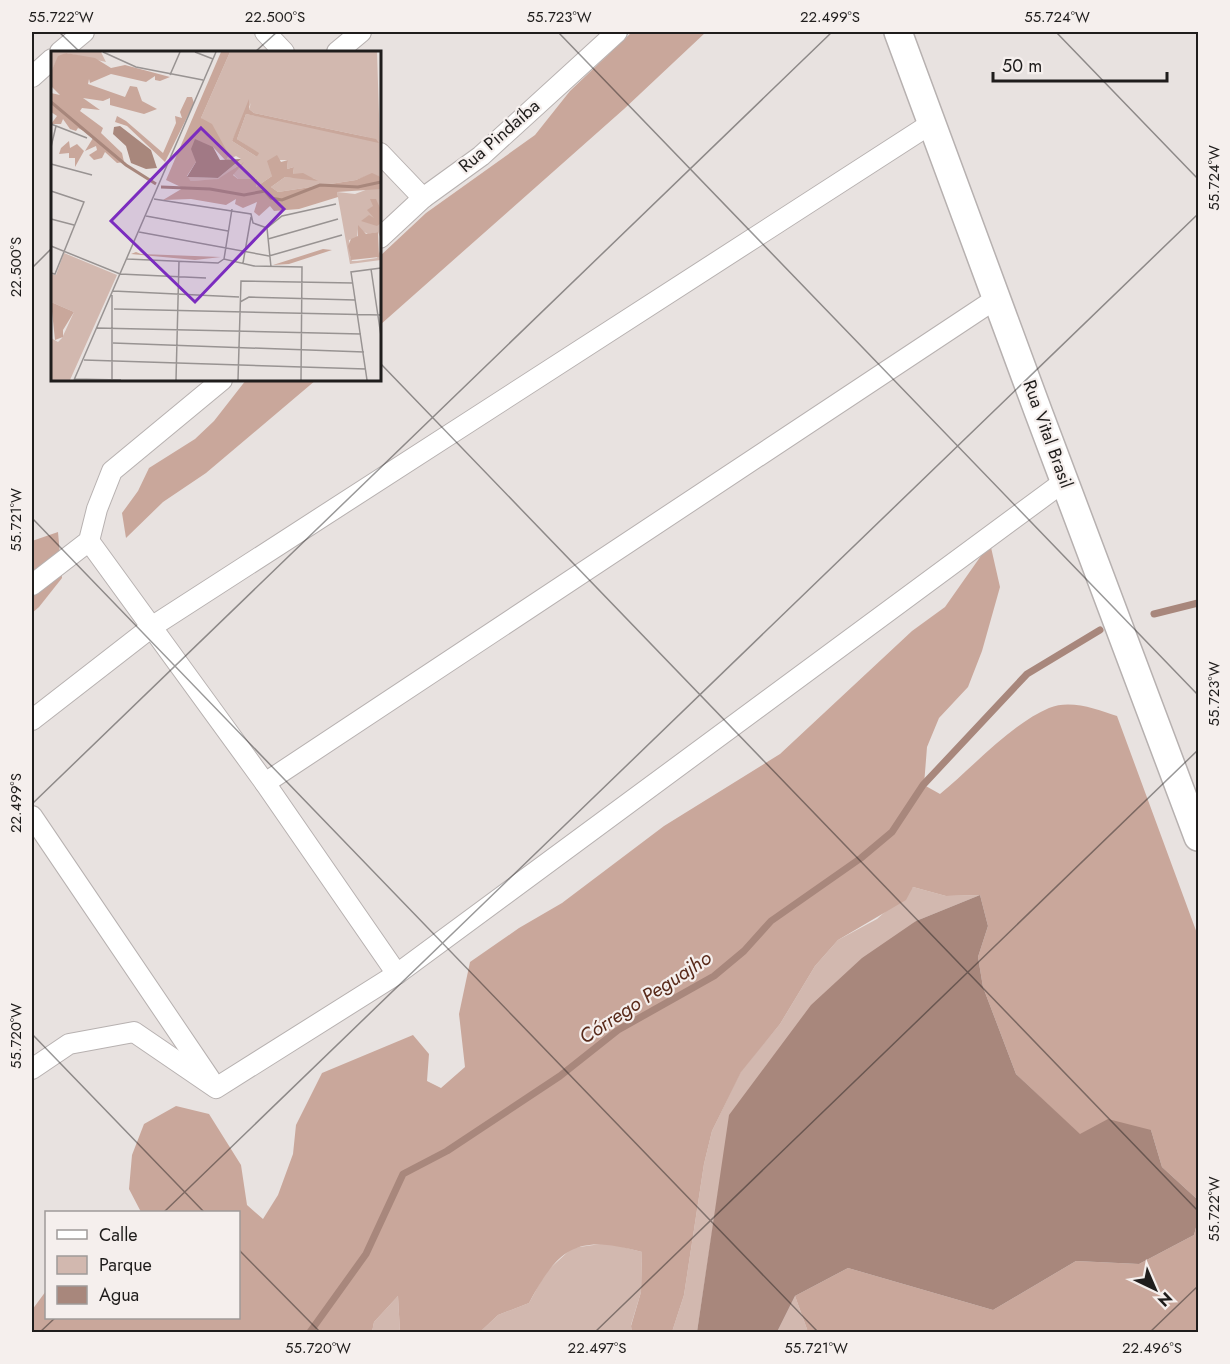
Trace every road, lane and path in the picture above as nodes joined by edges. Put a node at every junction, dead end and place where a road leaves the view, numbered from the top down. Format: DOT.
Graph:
graph roads {
  1 [pos="84,32"];
  2 [pos="265,32"];
  3 [pos="361,32"];
  4 [pos="616,32"];
  5 [pos="898,32"];
  6 [pos="61,51"];
  7 [pos="283,51"];
  8 [pos="338,51"];
  9 [pos="51,60"];
  10 [pos="32,77"];
  11 [pos="932,123"];
  12 [pos="381,154"];
  13 [pos="423,198"];
  14 [pos="381,237"];
  15 [pos="997,298"];
  16 [pos="221,381"];
  17 [pos="1066,480"];
  18 [pos="89,541"];
  19 [pos="32,585"];
  20 [pos="153,626"];
  21 [pos="32,720"];
  22 [pos="266,783"];
  23 [pos="32,816"];
  24 [pos="1198,837"];
  25 [pos="397,974"];
  26 [pos="32,1069"];
  27 [pos="216,1088"];
  1 -- 6 [label="street"];
  2 -- 7 [label="street"];
  3 -- 8 [label="street"];
  4 -- 13 [label="street, Rua Pindaíba"];
  5 -- 11 [label="main road, Rua Vital Brasil"];
  9 -- 10 [label="street"];
  11 -- 15 [label="main road, Rua Vital Brasil"];
  11 -- 20 [label="street"];
  12 -- 13 [label="street"];
  13 -- 14 [label="street, Rua Pindaíba"];
  15 -- 17 [label="main road, Rua Vital Brasil"];
  15 -- 22 [label="street"];
  16 -- 18 [label="street"];
  17 -- 24 [label="main road, Rua Vital Brasil"];
  17 -- 25 [label="street"];
  18 -- 19 [label="street"];
  18 -- 20 [label="street"];
  20 -- 21 [label="street"];
  20 -- 22 [label="street"];
  22 -- 25 [label="street"];
  23 -- 27 [label="street"];
  25 -- 27 [label="street"];
  26 -- 27 [label="street"];
}
